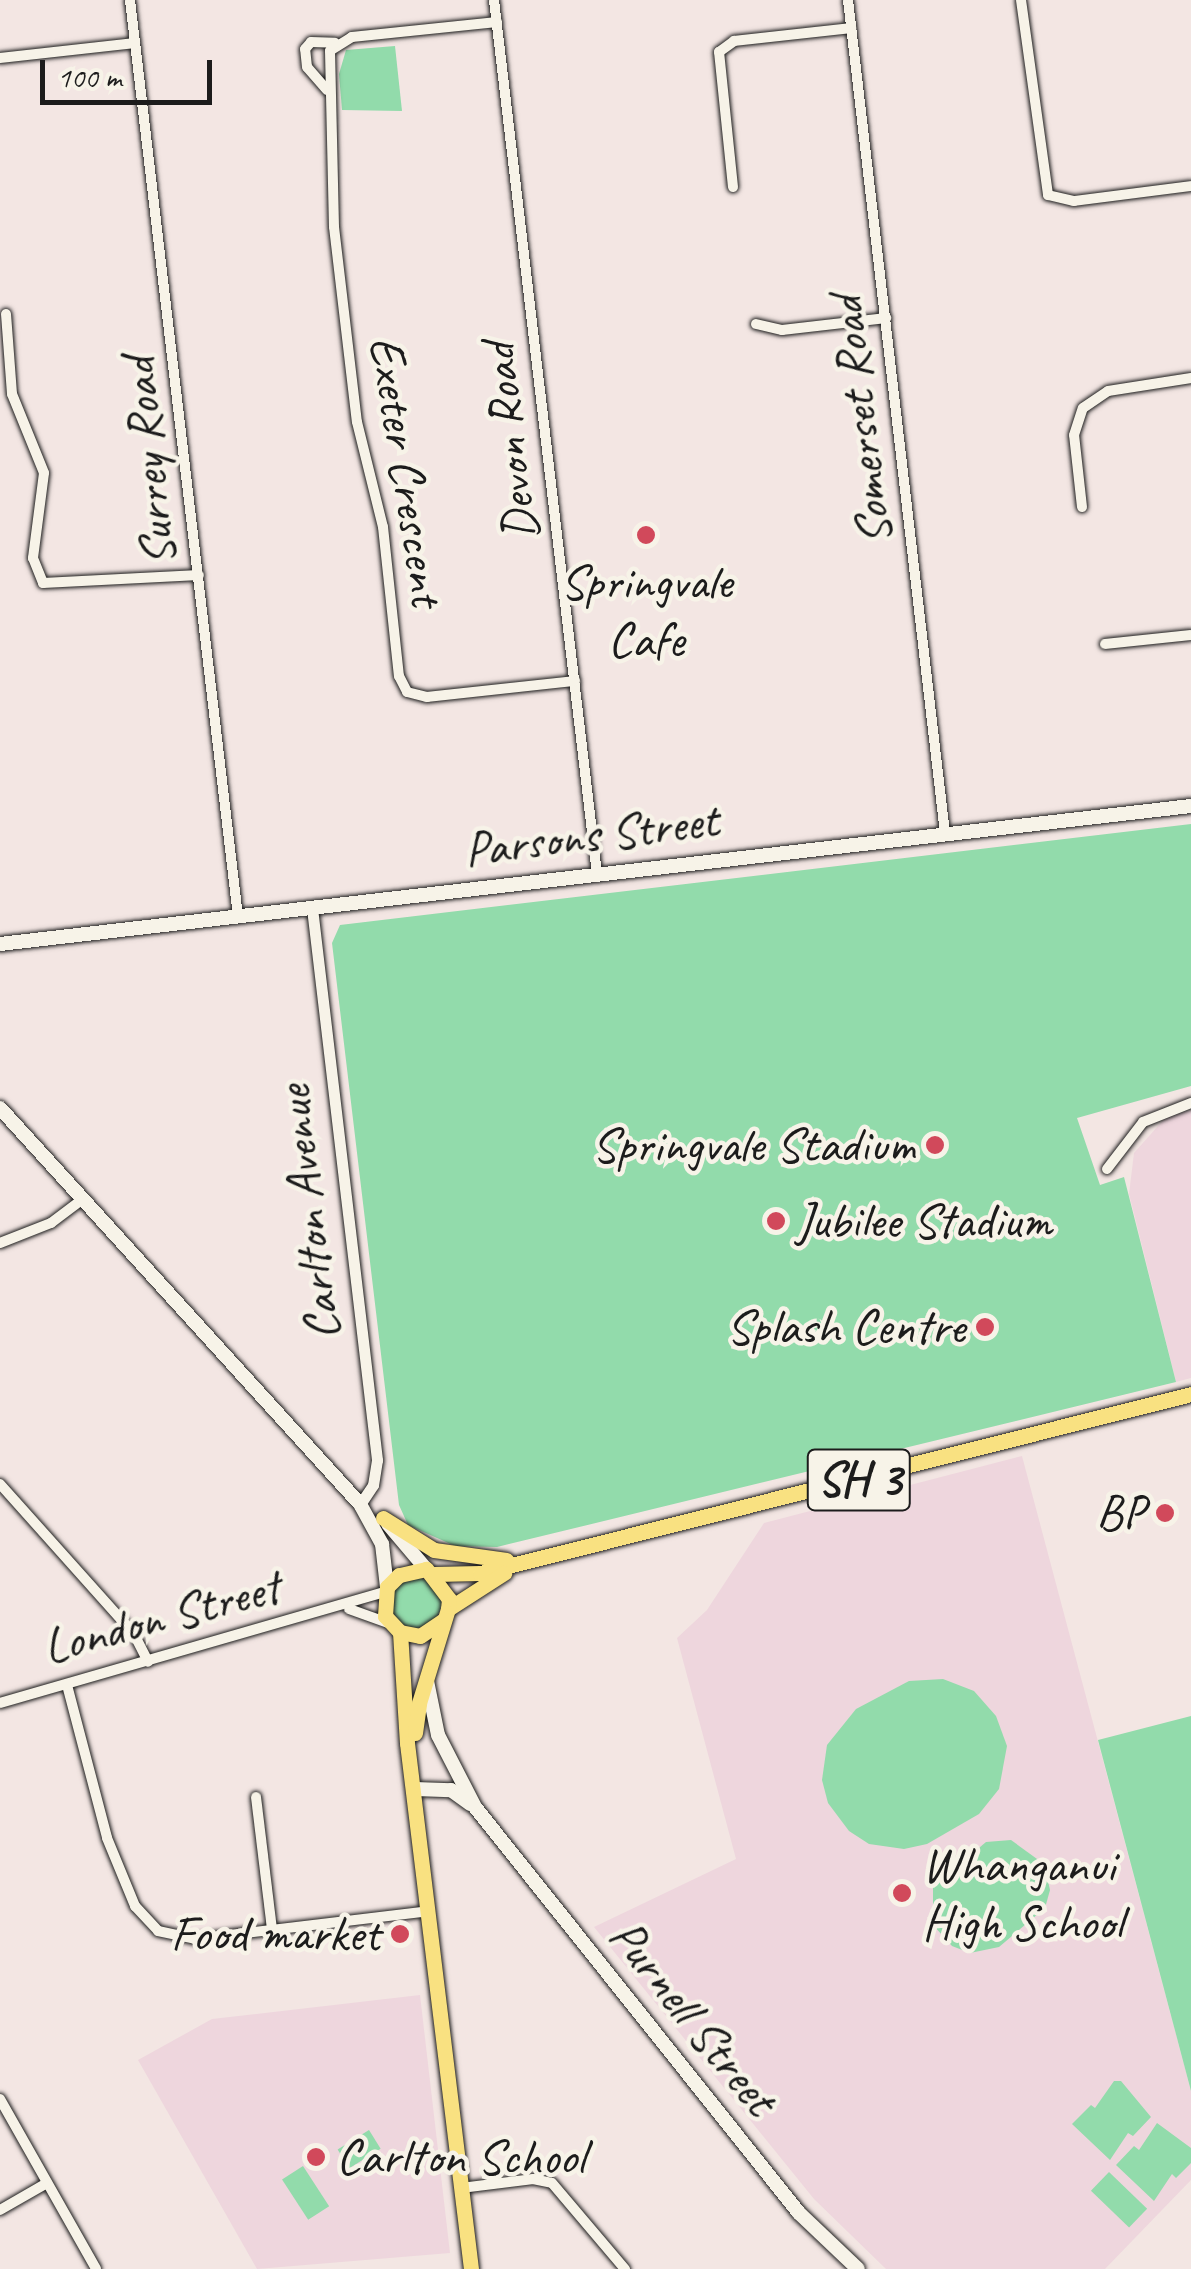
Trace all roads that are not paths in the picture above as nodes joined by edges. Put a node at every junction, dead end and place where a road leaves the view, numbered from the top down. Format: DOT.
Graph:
graph roads {
  1 [pos="130,0"];
  2 [pos="494,0"];
  3 [pos="848,0"];
  4 [pos="1021,0"];
  5 [pos="497,22"];
  6 [pos="851,28"];
  7 [pos="134,43"];
  8 [pos="335,44"];
  9 [pos="0,58"];
  10 [pos="327,90"];
  11 [pos="1191,186"];
  12 [pos="733,187"];
  13 [pos="6,314"];
  14 [pos="886,318"];
  15 [pos="756,324"];
  16 [pos="1191,378"];
  17 [pos="1082,507"];
  18 [pos="199,575"];
  19 [pos="1191,634"];
  20 [pos="1104,644"];
  21 [pos="575,680"];
  22 [pos="1191,806"];
  23 [pos="945,834"];
  24 [pos="597,874"];
  25 [pos="312,908"];
  26 [pos="238,916"];
  27 [pos="0,944"];
  28 [pos="1191,1103"];
  29 [pos="0,1108"];
  30 [pos="1107,1169"];
  31 [pos="82,1200"];
  32 [pos="0,1243"];
  33 [pos="1191,1394"];
  34 [pos="0,1484"];
  35 [pos="360,1504"];
  36 [pos="383,1518"];
  37 [pos="525,1561"];
  38 [pos="430,1571"];
  39 [pos="386,1589"];
  40 [pos="343,1609"];
  41 [pos="446,1615"];
  42 [pos="396,1628"];
  43 [pos="148,1662"];
  44 [pos="426,1675"];
  45 [pos="67,1685"];
  46 [pos="0,1703"];
  47 [pos="412,1762"];
  48 [pos="415,1789"];
  49 [pos="256,1796"];
  50 [pos="475,1807"];
  51 [pos="429,1911"];
  52 [pos="272,1929"];
  53 [pos="0,2098"];
  54 [pos="47,2183"];
  55 [pos="461,2188"];
  56 [pos="0,2210"];
  57 [pos="96,2269"];
  58 [pos="471,2269"];
  59 [pos="625,2269"];
  60 [pos="858,2269"];
  1 -- 7 [label="street, Surrey Road"];
  2 -- 5 [label="street, Devon Road"];
  3 -- 6 [label="street, Somerset Road"];
  4 -- 11 [label="street"];
  5 -- 8 [label="street, Exeter Crescent"];
  5 -- 21 [label="street, Devon Road"];
  6 -- 12 [label="street"];
  6 -- 14 [label="street, Somerset Road"];
  7 -- 9 [label="street"];
  7 -- 18 [label="street, Surrey Road"];
  8 -- 10 [label="street, Exeter Crescent"];
  8 -- 10 [label="street, Exeter Crescent"];
  10 -- 21 [label="street, Exeter Crescent"];
  13 -- 18 [label="street"];
  14 -- 15 [label="street"];
  14 -- 23 [label="street, Somerset Road"];
  16 -- 17 [label="street"];
  18 -- 26 [label="street, Surrey Road"];
  19 -- 20 [label="street"];
  21 -- 24 [label="street, Devon Road"];
  22 -- 23 [label="main road, Parsons Street"];
  23 -- 24 [label="main road, Parsons Street"];
  24 -- 25 [label="main road, Parsons Street"];
  25 -- 26 [label="main road, Parsons Street"];
  25 -- 35 [label="street, Carlton Avenue"];
  26 -- 27 [label="main road, Parsons Street"];
  28 -- 30 [label="street"];
  29 -- 31 [label="main road"];
  31 -- 32 [label="street"];
  31 -- 35 [label="main road"];
  33 -- 37 [label="highway, SH 3"];
  34 -- 43 [label="street"];
  35 -- 36 [label="main road"];
  35 -- 39 [label="main road"];
  36 -- 37 [label="highway"];
  36 -- 38 [label="main road"];
  37 -- 38 [label="highway, SH 3"];
  37 -- 41 [label="highway, SH 3"];
  38 -- 39 [label="highway, SH 3"];
  38 -- 41 [label="highway"];
  39 -- 40 [label="street, London Street"];
  39 -- 42 [label="highway"];
  40 -- 42 [label="street, London Street"];
  40 -- 43 [label="street, London Street"];
  41 -- 42 [label="highway, SH 3"];
  41 -- 44 [label="highway"];
  42 -- 47 [label="highway"];
  43 -- 45 [label="street, London Street"];
  44 -- 47 [label="highway"];
  44 -- 50 [label="main road, Purnell Street"];
  45 -- 46 [label="street, London Street"];
  45 -- 52 [label="street"];
  47 -- 48 [label="highway"];
  48 -- 50 [label="main road, Purnell Street"];
  48 -- 51 [label="highway"];
  49 -- 52 [label="street"];
  50 -- 60 [label="main road, Purnell Street"];
  51 -- 52 [label="street"];
  51 -- 55 [label="highway"];
  53 -- 54 [label="street"];
  54 -- 56 [label="street"];
  54 -- 57 [label="street"];
  55 -- 58 [label="highway"];
  55 -- 59 [label="street"];
}
